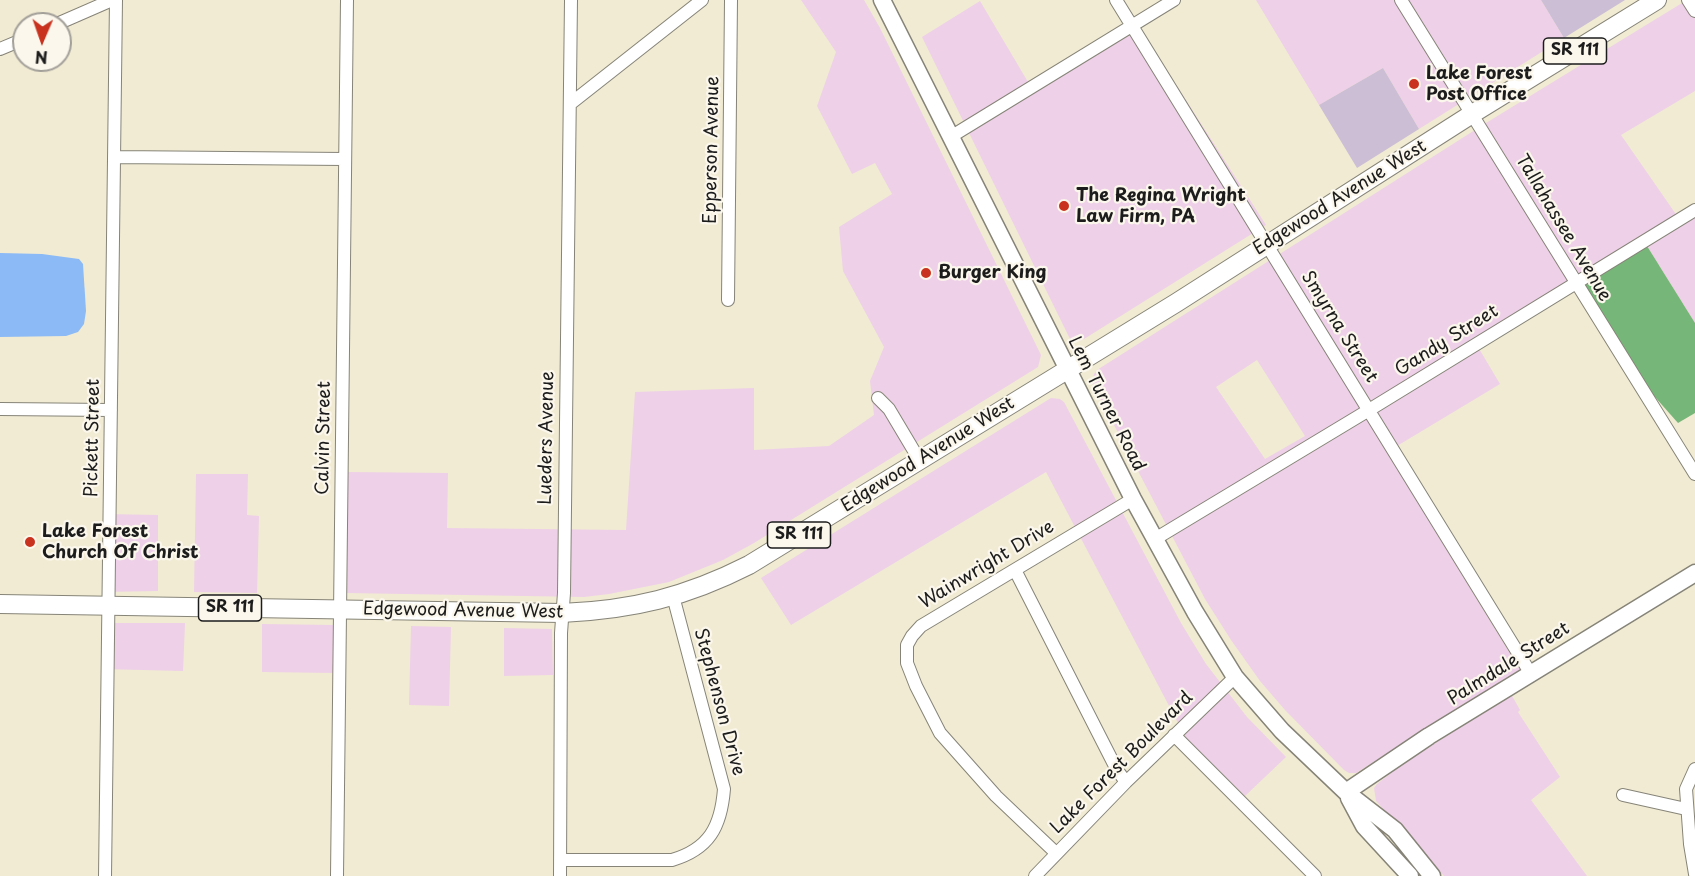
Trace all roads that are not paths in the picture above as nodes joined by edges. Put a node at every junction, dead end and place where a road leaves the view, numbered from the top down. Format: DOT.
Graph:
graph roads {
  1 [pos="114,0"];
  2 [pos="347,0"];
  3 [pos="571,0"];
  4 [pos="702,0"];
  5 [pos="731,0"];
  6 [pos="882,0"];
  7 [pos="1116,0"];
  8 [pos="1174,0"];
  9 [pos="1401,0"];
  10 [pos="1657,0"];
  11 [pos="1688,0"];
  12 [pos="1695,11"];
  13 [pos="72,18"];
  14 [pos="1132,26"];
  15 [pos="570,104"];
  16 [pos="1472,114"];
  17 [pos="952,136"];
  18 [pos="115,157"];
  19 [pos="345,159"];
  20 [pos="1695,210"];
  21 [pos="1267,244"];
  22 [pos="1575,283"];
  23 [pos="728,300"];
  24 [pos="1067,370"];
  25 [pos="878,398"];
  26 [pos="0,409"];
  27 [pos="111,411"];
  28 [pos="1369,411"];
  29 [pos="920,461"];
  30 [pos="1695,474"];
  31 [pos="1132,499"];
  32 [pos="1155,539"];
  33 [pos="1015,570"];
  34 [pos="1695,573"];
  35 [pos="673,596"];
  36 [pos="0,604"];
  37 [pos="108,607"];
  38 [pos="340,610"];
  39 [pos="562,613"];
  40 [pos="1531,674"];
  41 [pos="1235,677"];
  42 [pos="1174,735"];
  43 [pos="1695,769"];
  44 [pos="1126,782"];
  45 [pos="1346,792"];
  46 [pos="1623,795"];
  47 [pos="1686,809"];
  48 [pos="1691,825"];
  49 [pos="1056,853"];
  50 [pos="560,860"];
  51 [pos="1695,874"];
  52 [pos="105,876"];
  53 [pos="337,876"];
  54 [pos="560,876"];
  55 [pos="1035,876"];
  56 [pos="1315,876"];
  57 [pos="1410,876"];
  58 [pos="1432,876"];
  1 -- 13 [label="street"];
  1 -- 18 [label="street, Pickett Street"];
  2 -- 19 [label="street, Calvin Street"];
  3 -- 15 [label="street, Lueders Avenue"];
  4 -- 15 [label="street"];
  5 -- 23 [label="street, Epperson Avenue"];
  6 -- 17 [label="main road, Lem Turner Road"];
  7 -- 14 [label="street, Smyrna Street"];
  8 -- 14 [label="street"];
  9 -- 16 [label="street, Tallahassee Avenue"];
  10 -- 16 [label="main road, Edgewood Avenue West / SR 111"];
  11 -- 12 [label="street"];
  14 -- 17 [label="street"];
  14 -- 21 [label="street, Smyrna Street"];
  15 -- 39 [label="street, Lueders Avenue"];
  16 -- 21 [label="main road, Edgewood Avenue West / SR 111"];
  16 -- 22 [label="street, Tallahassee Avenue"];
  17 -- 24 [label="main road, Lem Turner Road"];
  18 -- 19 [label="street"];
  18 -- 27 [label="street, Pickett Street"];
  19 -- 38 [label="street, Calvin Street"];
  20 -- 22 [label="street, Gandy Street"];
  21 -- 24 [label="main road, Edgewood Avenue West / SR 111"];
  21 -- 28 [label="street, Smyrna Street"];
  22 -- 28 [label="street, Gandy Street"];
  22 -- 30 [label="street, Tallahassee Avenue"];
  24 -- 29 [label="main road, Edgewood Avenue West / SR 111"];
  24 -- 31 [label="main road, Lem Turner Road"];
  25 -- 29 [label="street"];
  26 -- 27 [label="street"];
  27 -- 37 [label="street, Pickett Street"];
  28 -- 32 [label="street, Gandy Street"];
  28 -- 40 [label="street, Smyrna Street"];
  29 -- 35 [label="main road, Edgewood Avenue West / SR 111"];
  31 -- 32 [label="main road, Lem Turner Road"];
  31 -- 33 [label="street, Wainwright Drive"];
  32 -- 41 [label="main road, Lem Turner Road"];
  33 -- 44 [label="street"];
  33 -- 49 [label="street, Wainwright Drive"];
  34 -- 40 [label="main road, Palmdale Street"];
  35 -- 39 [label="main road, Edgewood Avenue West / SR 111"];
  35 -- 50 [label="street, Stephenson Drive"];
  36 -- 37 [label="main road, Edgewood Avenue West / SR 111"];
  37 -- 38 [label="main road, Edgewood Avenue West / SR 111"];
  37 -- 52 [label="street, Pickett Street"];
  38 -- 39 [label="main road, Edgewood Avenue West / SR 111"];
  38 -- 53 [label="street, Calvin Street"];
  39 -- 50 [label="street, Lueders Avenue"];
  40 -- 45 [label="main road, Palmdale Street"];
  41 -- 42 [label="street, Lake Forest Boulevard"];
  41 -- 45 [label="main road, Lem Turner Road"];
  42 -- 44 [label="street, Lake Forest Boulevard"];
  42 -- 56 [label="street"];
  43 -- 47 [label="street"];
  44 -- 49 [label="street, Lake Forest Boulevard"];
  45 -- 57 [label="main road, Lem Turner Road"];
  45 -- 58 [label="main road, Lem Turner Road"];
  46 -- 47 [label="street"];
  47 -- 48 [label="street"];
  48 -- 51 [label="street"];
  49 -- 55 [label="street, Lake Forest Boulevard"];
  50 -- 54 [label="street, Lueders Avenue"];
}
